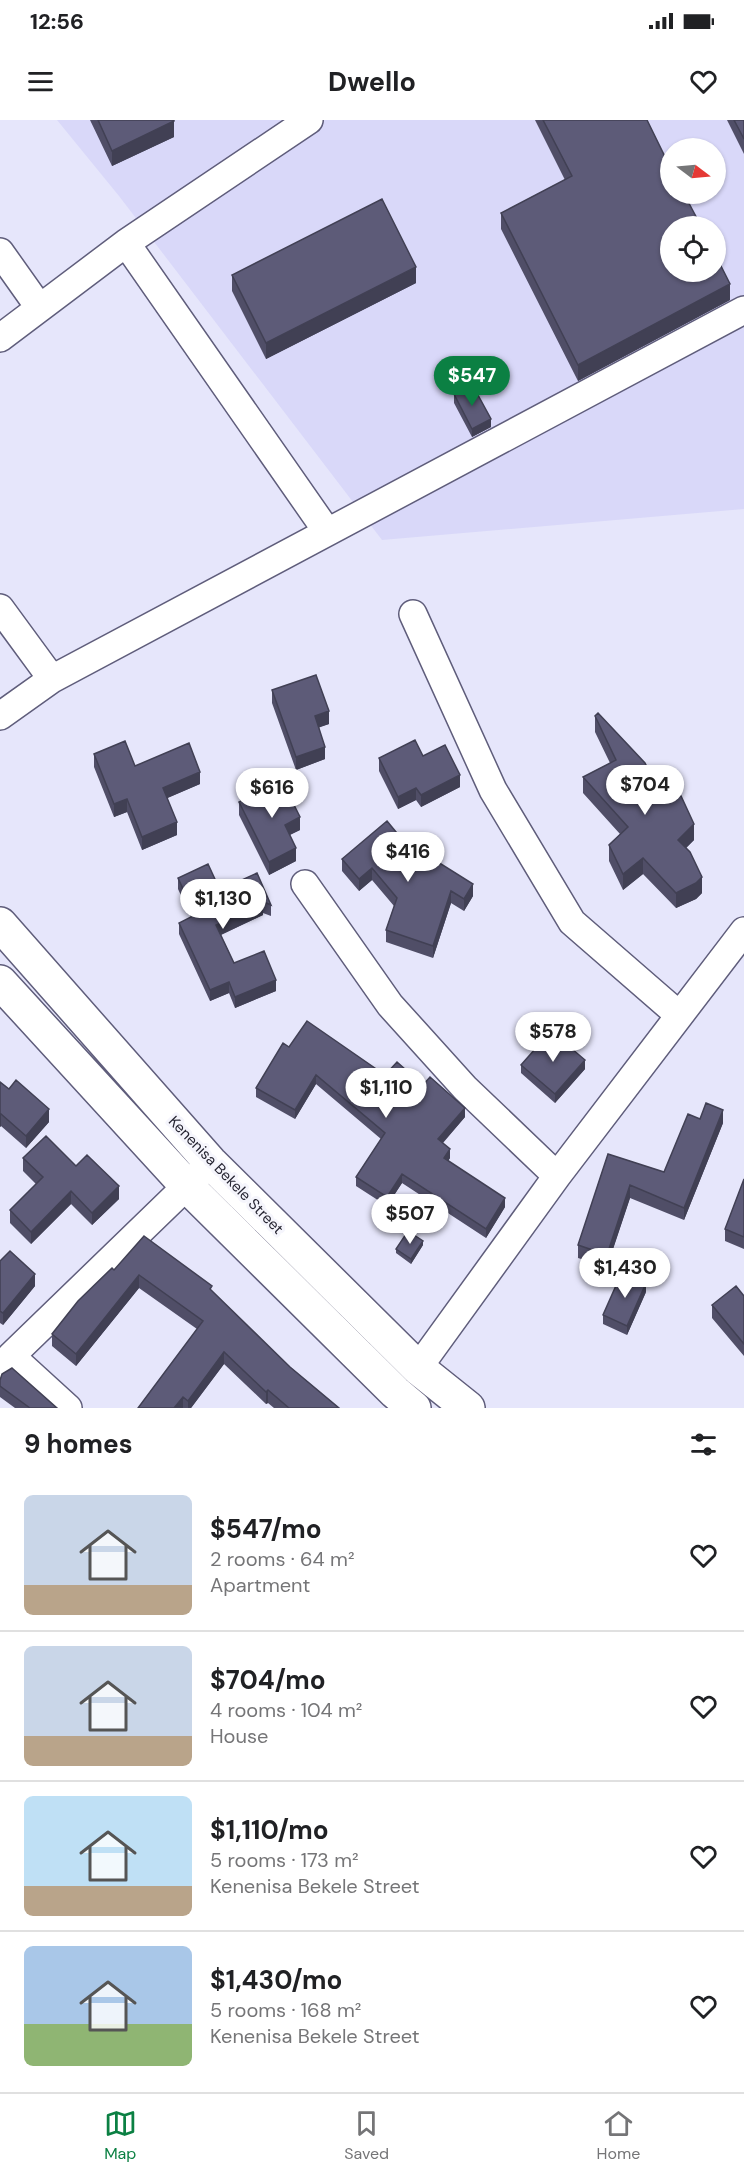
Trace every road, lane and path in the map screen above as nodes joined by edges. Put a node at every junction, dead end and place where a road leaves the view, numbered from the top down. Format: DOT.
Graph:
graph roads {
  1 [pos="309,120"];
  2 [pos="126,243"];
  3 [pos="0,252"];
  4 [pos="39,307"];
  5 [pos="744,310"];
  6 [pos="0,338"];
  7 [pos="326,530"];
  8 [pos="0,608"];
  9 [pos="413,614"];
  10 [pos="52,679"];
  11 [pos="0,716"];
  12 [pos="304,884"];
  13 [pos="0,924"];
  14 [pos="744,931"];
  15 [pos="0,982"];
  16 [pos="679,1015"];
  17 [pos="210,1162"];
  18 [pos="558,1176"];
  19 [pos="188,1186"];
  20 [pos="5,1363"];
  21 [pos="418,1368"];
  22 [pos="68,1408"];
  23 [pos="414,1408"];
  24 [pos="468,1408"];
  1 -- 2 [label="street"];
  2 -- 4 [label="street"];
  2 -- 7 [label="street"];
  3 -- 4 [label="street"];
  4 -- 6 [label="street"];
  5 -- 7 [label="street"];
  7 -- 10 [label="street"];
  8 -- 10 [label="street"];
  9 -- 16 [label="street"];
  10 -- 11 [label="street"];
  12 -- 18 [label="street"];
  13 -- 17 [label="main road, Kenenisa Bekele Street"];
  14 -- 16 [label="street"];
  15 -- 19 [label="main road"];
  16 -- 18 [label="street"];
  17 -- 19 [label="street"];
  17 -- 21 [label="main road, Kenenisa Bekele Street"];
  18 -- 21 [label="street"];
  19 -- 20 [label="street"];
  19 -- 23 [label="main road"];
  20 -- 22 [label="street"];
  21 -- 24 [label="main road, Kenenisa Bekele Street"];
}
